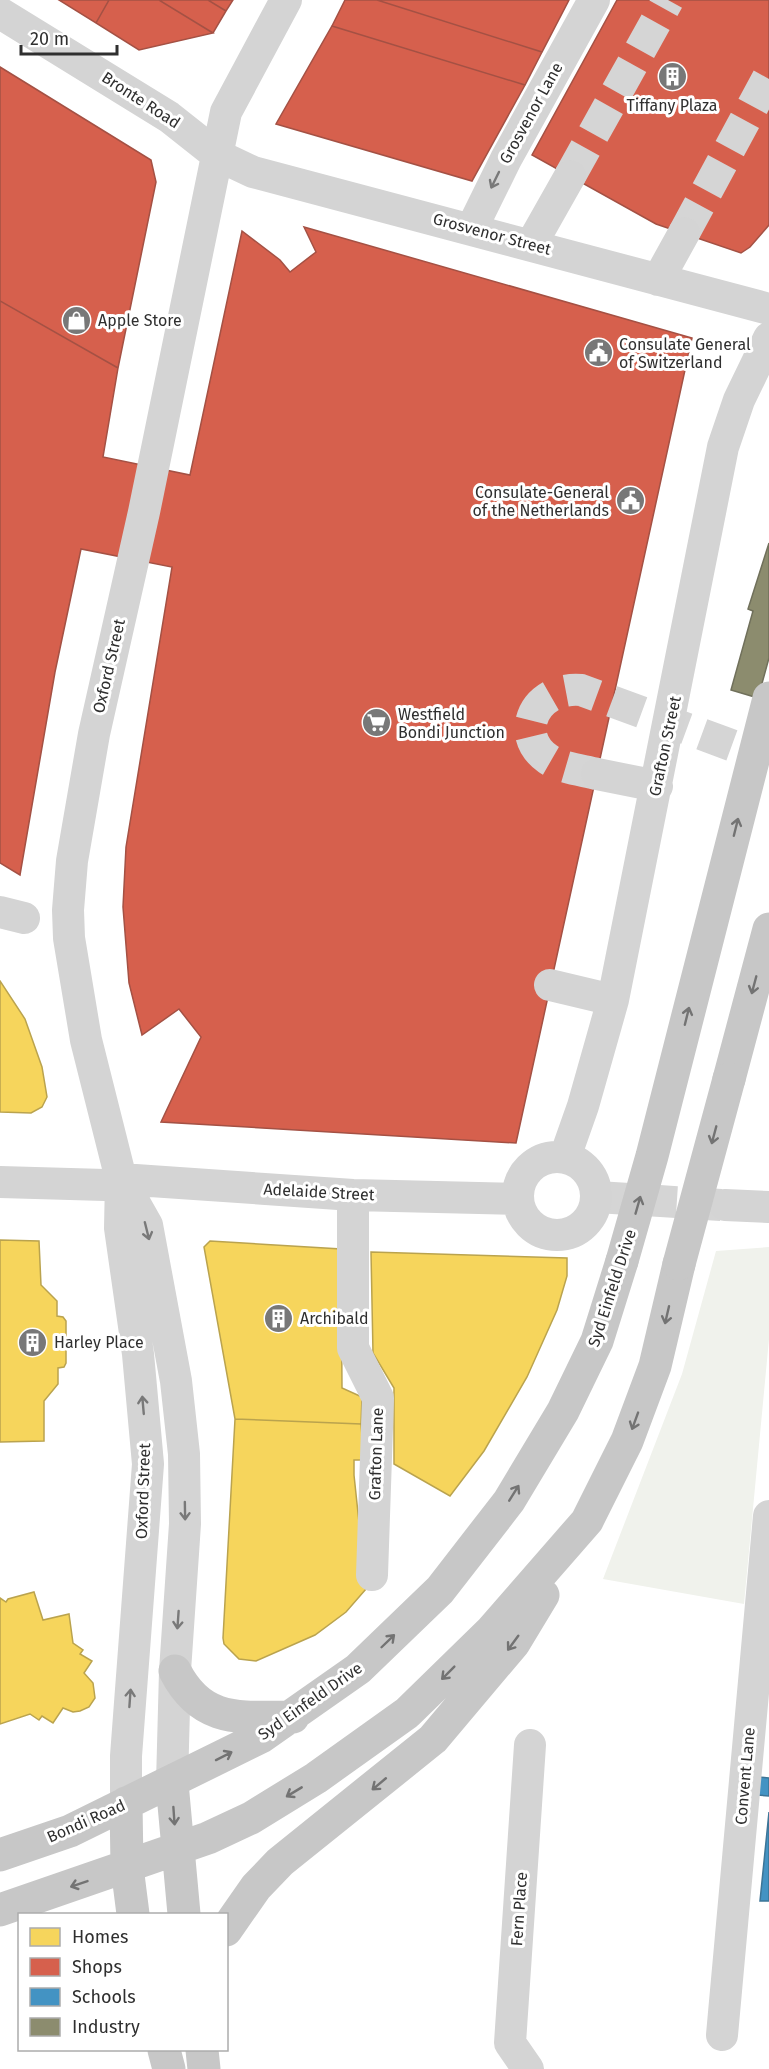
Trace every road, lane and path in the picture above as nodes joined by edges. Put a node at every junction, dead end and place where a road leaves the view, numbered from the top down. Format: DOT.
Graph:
graph roads {
  1 [pos="286,0"];
  2 [pos="594,0"];
  3 [pos="0,13"];
  4 [pos="217,155"];
  5 [pos="570,176"];
  6 [pos="472,228"];
  7 [pos="684,233"];
  8 [pos="531,245"];
  9 [pos="658,279"];
  10 [pos="769,309"];
  11 [pos="769,338"];
  12 [pos="769,698"];
  13 [pos="597,774"];
  14 [pos="657,786"];
  15 [pos="769,929"];
  16 [pos="550,985"];
  17 [pos="613,1000"];
  18 [pos="565,1157"];
  19 [pos="121,1179"];
  20 [pos="0,1182"];
  21 [pos="353,1195"];
  22 [pos="518,1199"];
  23 [pos="725,1205"];
  24 [pos="769,1208"];
  25 [pos="769,1516"];
  26 [pos="587,1521"];
  27 [pos="372,1575"];
  28 [pos="175,1671"];
  29 [pos="293,1717"];
  30 [pos="530,1745"];
  31 [pos="172,1783"];
  32 [pos="126,1803"];
  33 [pos="176,1849"];
  34 [pos="0,1855"];
  35 [pos="127,1867"];
  36 [pos="0,1910"];
  37 [pos="133,1913"];
  38 [pos="184,1913"];
  39 [pos="228,1927"];
  40 [pos="722,2035"];
  41 [pos="165,2051"];
  42 [pos="202,2051"];
  43 [pos="169,2069"];
  44 [pos="204,2069"];
  45 [pos="528,2069"];
  1 -- 4 [label="street, Oxford Street"];
  2 -- 6 [label="street, Grosvenor Lane, one-way"];
  3 -- 4 [label="street, Bronte Road"];
  4 -- 6 [label="street, Grosvenor Street"];
  4 -- 19 [label="street, Oxford Street"];
  5 -- 8 [label="street"];
  6 -- 8 [label="street, Grosvenor Street"];
  7 -- 9 [label="street"];
  8 -- 9 [label="street, Grosvenor Street"];
  9 -- 10 [label="street, Grosvenor Street"];
  11 -- 14 [label="street, Grafton Street"];
  29 -- 12 [label="main road, Syd Einfeld Drive, one-way, bridge"];
  13 -- 14 [label="street"];
  14 -- 17 [label="street, Grafton Street"];
  15 -- 26 [label="main road, one-way, bridge"];
  16 -- 17 [label="street"];
  17 -- 18 [label="street, Grafton Street"];
  18 -- 22 [label="street"];
  18 -- 22 [label="street"];
  19 -- 20 [label="street, Adelaide Street"];
  19 -- 21 [label="street, Adelaide Street"];
  19 -- 28 [label="street, Oxford Street, one-way"];
  32 -- 19 [label="street, Oxford Street, one-way"];
  21 -- 22 [label="street, Adelaide Street"];
  21 -- 27 [label="street, Grafton Lane"];
  23 -- 24 [label="street"];
  25 -- 40 [label="street, Convent Lane"];
  26 -- 33 [label="main road, one-way"];
  26 -- 39 [label="main road, one-way"];
  28 -- 29 [label="main road"];
  28 -- 31 [label="street, Oxford Street"];
  31 -- 29 [label="main road, Syd Einfeld Drive, one-way"];
  30 -- 45 [label="street, Fern Place"];
  31 -- 32 [label="main road, Bondi Road"];
  31 -- 33 [label="main road, one-way"];
  32 -- 34 [label="main road, Bondi Road"];
  32 -- 35 [label="main road"];
  33 -- 35 [label="main road"];
  33 -- 38 [label="main road"];
  35 -- 36 [label="main road, one-way"];
  35 -- 37 [label="main road"];
  41 -- 43 [label="main road"];
  42 -- 44 [label="main road"];
}
